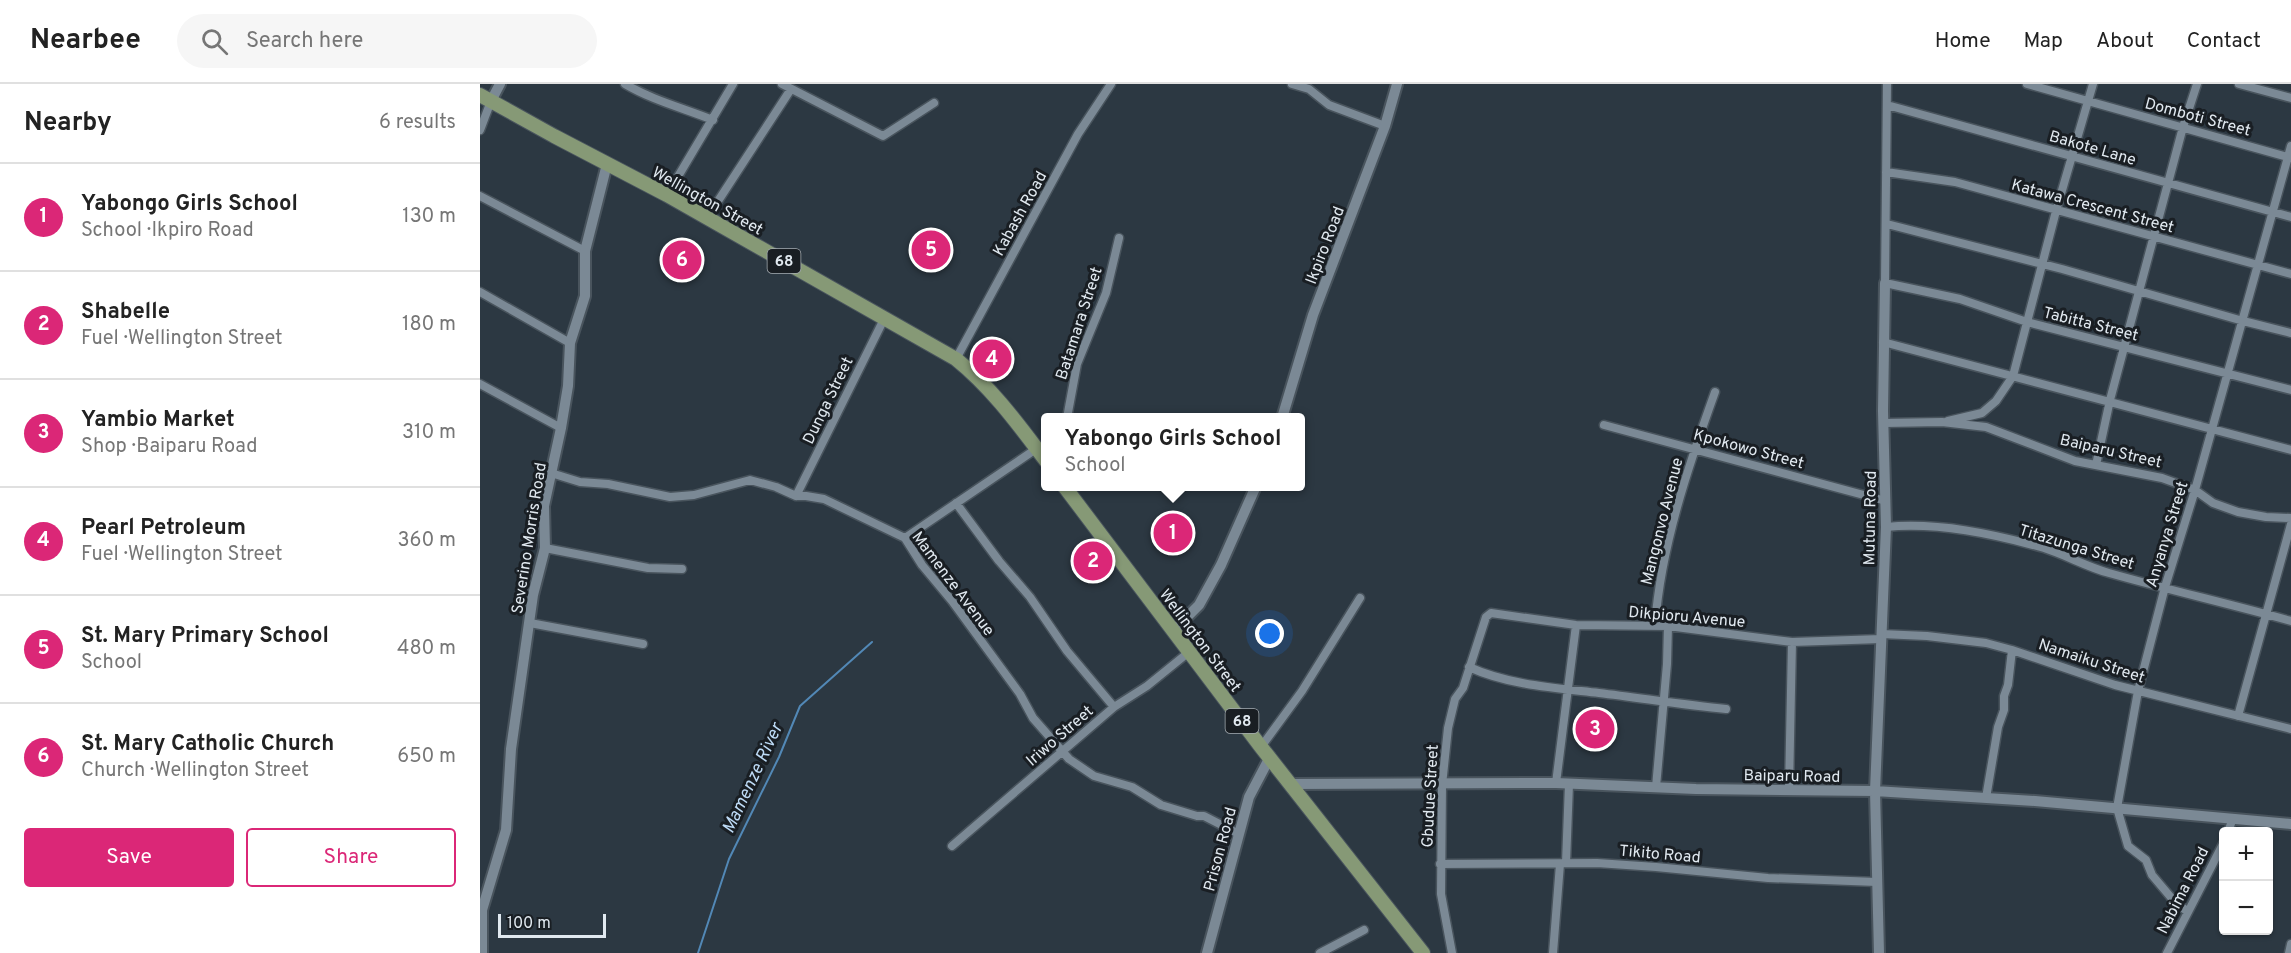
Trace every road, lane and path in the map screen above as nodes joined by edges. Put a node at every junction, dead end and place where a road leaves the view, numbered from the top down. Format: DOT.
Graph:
graph roads {
  1 [pos="500,84"];
  2 [pos="625,84"];
  3 [pos="733,84"];
  4 [pos="1109,84"];
  5 [pos="1292,84"];
  6 [pos="1397,84"];
  7 [pos="1887,84"];
  8 [pos="2027,84"];
  9 [pos="2093,84"];
  10 [pos="2197,84"];
  11 [pos="2239,84"];
  12 [pos="787,86"];
  13 [pos="485,98"];
  14 [pos="2291,98"];
  15 [pos="2087,102"];
  16 [pos="934,103"];
  17 [pos="1887,105"];
  18 [pos="713,120"];
  19 [pos="1385,126"];
  20 [pos="2183,127"];
  21 [pos="480,130"];
  22 [pos="2291,146"];
  23 [pos="2071,156"];
  24 [pos="2290,158"];
  25 [pos="607,164"];
  26 [pos="1886,171"];
  27 [pos="2168,184"];
  28 [pos="668,195"];
  29 [pos="480,196"];
  30 [pos="2056,211"];
  31 [pos="2271,212"];
  32 [pos="2291,217"];
  33 [pos="707,218"];
  34 [pos="1887,224"];
  35 [pos="2154,237"];
  36 [pos="1119,238"];
  37 [pos="585,251"];
  38 [pos="2042,263"];
  39 [pos="2257,264"];
  40 [pos="2291,274"];
  41 [pos="1885,283"];
  42 [pos="2140,291"];
  43 [pos="480,292"];
  44 [pos="885,317"];
  45 [pos="2242,321"];
  46 [pos="2027,322"];
  47 [pos="2291,333"];
  48 [pos="1883,342"];
  49 [pos="570,343"];
  50 [pos="2125,348"];
  51 [pos="956,358"];
  52 [pos="2228,373"];
  53 [pos="2013,376"];
  54 [pos="480,384"];
  55 [pos="2291,390"];
  56 [pos="1715,392"];
  57 [pos="2110,400"];
  58 [pos="1068,413"];
  59 [pos="1283,413"];
  60 [pos="1942,422"];
  61 [pos="1884,423"];
  62 [pos="1604,425"];
  63 [pos="561,428"];
  64 [pos="2213,428"];
  65 [pos="1041,447"];
  66 [pos="1694,449"];
  67 [pos="2291,450"];
  68 [pos="2096,465"];
  69 [pos="551,473"];
  70 [pos="2195,490"];
  71 [pos="1068,491"];
  72 [pos="1254,491"];
  73 [pos="796,496"];
  74 [pos="1886,501"];
  75 [pos="956,503"];
  76 [pos="2291,518"];
  77 [pos="2291,524"];
  78 [pos="1886,527"];
  79 [pos="905,538"];
  80 [pos="544,548"];
  81 [pos="682,569"];
  82 [pos="2165,587"];
  83 [pos="1360,598"];
  84 [pos="1491,614"];
  85 [pos="2266,614"];
  86 [pos="2291,621"];
  87 [pos="530,623"];
  88 [pos="1576,625"];
  89 [pos="1655,625"];
  90 [pos="1668,626"];
  91 [pos="1173,631"];
  92 [pos="1881,637"];
  93 [pos="1792,642"];
  94 [pos="643,644"];
  95 [pos="2012,650"];
  96 [pos="1189,652"];
  97 [pos="1469,667"];
  98 [pos="1567,689"];
  99 [pos="2138,691"];
  100 [pos="1663,703"];
  101 [pos="1114,707"];
  102 [pos="1726,709"];
  103 [pos="2238,716"];
  104 [pos="2291,729"];
  105 [pos="1062,751"];
  106 [pos="1266,752"];
  107 [pos="1556,783"];
  108 [pos="1292,784"];
  109 [pos="1569,784"];
  110 [pos="1442,785"];
  111 [pos="1656,787"];
  112 [pos="1789,789"];
  113 [pos="1875,791"];
  114 [pos="1986,798"];
  115 [pos="2116,808"];
  116 [pos="2233,818"];
  117 [pos="2291,824"];
  118 [pos="2230,827"];
  119 [pos="1239,834"];
  120 [pos="952,846"];
  121 [pos="2219,850"];
  122 [pos="1563,863"];
  123 [pos="1440,864"];
  124 [pos="1877,882"];
  125 [pos="2188,912"];
  126 [pos="1364,930"];
  127 [pos="2291,944"];
  128 [pos="482,953"];
  129 [pos="1207,953"];
  130 [pos="1320,953"];
  131 [pos="1423,953"];
  132 [pos="1453,953"];
  133 [pos="1553,953"];
  134 [pos="1879,953"];
  135 [pos="2168,953"];
  136 [pos="2289,953"];
  1 -- 13 [label="street"];
  2 -- 18 [label="street"];
  3 -- 18 [label="street"];
  4 -- 51 [label="street, Kabash Road"];
  5 -- 19 [label="street"];
  6 -- 19 [label="street, Ikpiro Road"];
  7 -- 17 [label="street, Mutuna Road"];
  8 -- 15 [label="street, Domboti Street"];
  9 -- 15 [label="street"];
  10 -- 20 [label="street"];
  11 -- 14 [label="street"];
  12 -- 16 [label="street"];
  12 -- 33 [label="street"];
  13 -- 21 [label="street"];
  13 -- 25 [label="main road, Wellington Street / 68"];
  15 -- 20 [label="street, Domboti Street"];
  15 -- 23 [label="street"];
  17 -- 23 [label="street, Bakote Lane"];
  17 -- 26 [label="street, Mutuna Road"];
  18 -- 28 [label="street"];
  19 -- 59 [label="street, Ikpiro Road"];
  20 -- 24 [label="street, Domboti Street"];
  20 -- 27 [label="street"];
  22 -- 24 [label="street, Anyanya Street"];
  23 -- 27 [label="street, Bakote Lane"];
  23 -- 30 [label="street"];
  24 -- 31 [label="street, Anyanya Street"];
  25 -- 28 [label="main road, Wellington Street / 68"];
  25 -- 37 [label="street, Severino Morris Road"];
  26 -- 30 [label="street, Katawa Crescent Street"];
  26 -- 34 [label="street, Mutuna Road"];
  27 -- 31 [label="street, Bakote Lane"];
  27 -- 35 [label="street"];
  28 -- 33 [label="main road, Wellington Street / 68"];
  29 -- 37 [label="street"];
  30 -- 35 [label="street, Katawa Crescent Street"];
  30 -- 38 [label="street"];
  31 -- 32 [label="street, Bakote Lane"];
  31 -- 39 [label="street, Anyanya Street"];
  33 -- 44 [label="main road, Wellington Street / 68"];
  34 -- 38 [label="street"];
  34 -- 41 [label="street, Mutuna Road"];
  35 -- 39 [label="street, Katawa Crescent Street"];
  35 -- 42 [label="street"];
  36 -- 58 [label="street, Batamara Street"];
  37 -- 49 [label="street, Severino Morris Road"];
  38 -- 42 [label="street"];
  38 -- 46 [label="street"];
  39 -- 40 [label="street, Katawa Crescent Street"];
  39 -- 45 [label="street, Anyanya Street"];
  41 -- 46 [label="street, Tabitta Street"];
  41 -- 48 [label="street, Mutuna Road"];
  42 -- 45 [label="street"];
  42 -- 50 [label="street"];
  43 -- 49 [label="street"];
  44 -- 51 [label="main road, Wellington Street / 68"];
  44 -- 73 [label="street, Dunga Street"];
  45 -- 47 [label="street"];
  45 -- 52 [label="street, Anyanya Street"];
  46 -- 50 [label="street, Tabitta Street"];
  46 -- 53 [label="street"];
  48 -- 53 [label="street"];
  48 -- 61 [label="street, Mutuna Road"];
  49 -- 63 [label="street, Severino Morris Road"];
  50 -- 52 [label="street, Tabitta Street"];
  50 -- 57 [label="street"];
  51 -- 65 [label="main road, Wellington Street / 68"];
  52 -- 55 [label="street, Tabitta Street"];
  52 -- 64 [label="street, Anyanya Street"];
  53 -- 57 [label="street"];
  53 -- 60 [label="street"];
  54 -- 63 [label="street"];
  56 -- 66 [label="street, Mangonvo Avenue"];
  57 -- 64 [label="street"];
  57 -- 68 [label="street"];
  60 -- 61 [label="street, Baiparu Street"];
  60 -- 68 [label="street, Baiparu Street"];
  61 -- 74 [label="street, Mutuna Road"];
  62 -- 66 [label="street, Kpokowo Street"];
  63 -- 69 [label="street, Severino Morris Road"];
  64 -- 67 [label="street"];
  64 -- 70 [label="street, Anyanya Street"];
  65 -- 75 [label="street"];
  66 -- 74 [label="street, Kpokowo Street"];
  66 -- 89 [label="street, Mangonvo Avenue"];
  68 -- 70 [label="street, Baiparu Street"];
  69 -- 73 [label="street, Mamenze Avenue"];
  69 -- 80 [label="street, Severino Morris Road"];
  70 -- 76 [label="street, Baiparu Street"];
  70 -- 82 [label="street, Anyanya Street"];
  71 -- 91 [label="main road, Wellington Street / 68"];
  72 -- 91 [label="street"];
  73 -- 79 [label="street, Mamenze Avenue"];
  74 -- 78 [label="street, Mutuna Road"];
  75 -- 79 [label="street"];
  75 -- 101 [label="street"];
  77 -- 85 [label="street"];
  78 -- 82 [label="street, Titazunga Street"];
  78 -- 92 [label="street, Mutuna Road"];
  79 -- 105 [label="street, Mamenze Avenue"];
  80 -- 81 [label="street"];
  80 -- 87 [label="street, Severino Morris Road"];
  82 -- 85 [label="street, Titazunga Street"];
  82 -- 99 [label="street, Anyanya Street"];
  83 -- 106 [label="street"];
  84 -- 88 [label="street, Dikpioru Avenue"];
  84 -- 97 [label="street, Gbudue Street"];
  85 -- 86 [label="street, Titazunga Street"];
  85 -- 103 [label="street"];
  87 -- 94 [label="street"];
  87 -- 128 [label="street, Severino Morris Road"];
  88 -- 89 [label="street, Dikpioru Avenue"];
  88 -- 98 [label="street"];
  89 -- 90 [label="street, Dikpioru Avenue"];
  90 -- 93 [label="street, Dikpioru Avenue"];
  90 -- 100 [label="street"];
  91 -- 96 [label="main road, Wellington Street / 68"];
  92 -- 93 [label="street, Dikpioru Avenue"];
  92 -- 95 [label="street, Namaiku Street"];
  92 -- 113 [label="street, Mutuna Road"];
  93 -- 112 [label="street"];
  95 -- 99 [label="street, Namaiku Street"];
  95 -- 114 [label="street"];
  96 -- 101 [label="street, Iriwo Street"];
  96 -- 106 [label="main road, Wellington Street / 68"];
  97 -- 98 [label="street"];
  97 -- 110 [label="street, Gbudue Street"];
  98 -- 100 [label="street"];
  98 -- 107 [label="street"];
  99 -- 103 [label="street, Namaiku Street"];
  99 -- 115 [label="street, Anyanya Street"];
  100 -- 102 [label="street"];
  100 -- 111 [label="street"];
  101 -- 105 [label="street, Iriwo Street"];
  103 -- 104 [label="street, Namaiku Street"];
  105 -- 119 [label="street, Mamenze Avenue"];
  105 -- 120 [label="street, Iriwo Street"];
  106 -- 108 [label="main road, Wellington Street / 68"];
  106 -- 119 [label="street, Prison Road"];
  107 -- 109 [label="street, Baiparu Road"];
  107 -- 110 [label="street, Baiparu Road"];
  108 -- 110 [label="street, Baiparu Road"];
  108 -- 131 [label="main road, Wellington Street / 68"];
  109 -- 111 [label="street, Baiparu Road"];
  109 -- 122 [label="street"];
  110 -- 123 [label="street, Gbudue Street"];
  111 -- 112 [label="street, Baiparu Road"];
  112 -- 113 [label="street, Baiparu Road"];
  113 -- 114 [label="street, Baiparu Road"];
  113 -- 124 [label="street, Mutuna Road"];
  114 -- 115 [label="street, Baiparu Road"];
  115 -- 116 [label="street, Baiparu Road"];
  115 -- 125 [label="street, Anyanya Street"];
  116 -- 117 [label="street, Baiparu Road"];
  116 -- 118 [label="street"];
  119 -- 129 [label="street, Prison Road"];
  121 -- 125 [label="street, Nabima Road"];
  122 -- 123 [label="street, Tikito Road"];
  122 -- 124 [label="street, Tikito Road"];
  122 -- 133 [label="street"];
  123 -- 132 [label="street, Gbudue Street"];
  124 -- 134 [label="street, Mutuna Road"];
  125 -- 135 [label="street, Nabima Road"];
  126 -- 130 [label="street"];
  127 -- 136 [label="street"];
}
